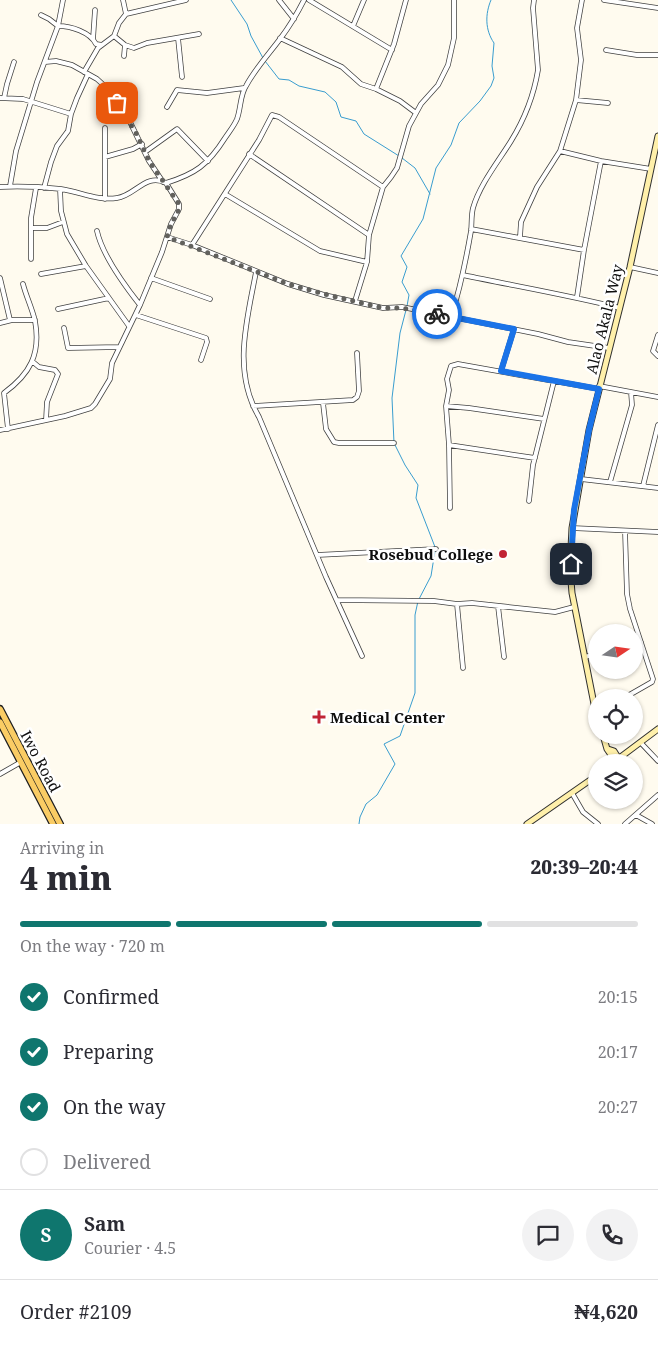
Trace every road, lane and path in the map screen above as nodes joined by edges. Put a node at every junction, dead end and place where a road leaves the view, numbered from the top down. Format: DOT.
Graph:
graph roads {
  1 [pos="63,0"];
  2 [pos="123,0"];
  3 [pos="186,0"];
  4 [pos="279,0"];
  5 [pos="304,0"];
  6 [pos="309,0"];
  7 [pos="364,0"];
  8 [pos="406,0"];
  9 [pos="454,0"];
  10 [pos="534,0"];
  11 [pos="582,0"];
  12 [pos="604,0"];
  13 [pos="658,8"];
  14 [pos="95,10"];
  15 [pos="126,14"];
  16 [pos="41,15"];
  17 [pos="294,19"];
  18 [pos="58,26"];
  19 [pos="353,26"];
  20 [pos="199,34"];
  21 [pos="114,36"];
  22 [pos="93,38"];
  23 [pos="178,38"];
  24 [pos="280,38"];
  25 [pos="125,45"];
  26 [pos="98,46"];
  27 [pos="392,50"];
  28 [pos="606,50"];
  29 [pos="658,55"];
  30 [pos="124,56"];
  31 [pos="14,62"];
  32 [pos="45,62"];
  33 [pos="86,73"];
  34 [pos="182,76"];
  35 [pos="244,88"];
  36 [pos="376,89"];
  37 [pos="2,98"];
  38 [pos="576,100"];
  39 [pos="30,102"];
  40 [pos="608,103"];
  41 [pos="421,104"];
  42 [pos="167,107"];
  43 [pos="410,108"];
  44 [pos="416,113"];
  45 [pos="71,114"];
  46 [pos="105,128"];
  47 [pos="658,137"];
  48 [pos="142,144"];
  49 [pos="560,151"];
  50 [pos="145,152"];
  51 [pos="249,154"];
  52 [pos="105,157"];
  53 [pos="601,161"];
  54 [pos="208,162"];
  55 [pos="651,170"];
  56 [pos="165,183"];
  57 [pos="10,186"];
  58 [pos="0,187"];
  59 [pos="382,187"];
  60 [pos="36,188"];
  61 [pos="44,188"];
  62 [pos="60,189"];
  63 [pos="225,194"];
  64 [pos="106,199"];
  65 [pos="63,222"];
  66 [pos="31,228"];
  67 [pos="472,229"];
  68 [pos="97,231"];
  69 [pos="369,235"];
  70 [pos="167,237"];
  71 [pos="520,237"];
  72 [pos="192,245"];
  73 [pos="584,250"];
  74 [pos="31,259"];
  75 [pos="367,262"];
  76 [pos="86,266"];
  77 [pos="630,267"];
  78 [pos="256,272"];
  79 [pos="658,273"];
  80 [pos="41,274"];
  81 [pos="463,275"];
  82 [pos="0,278"];
  83 [pos="151,278"];
  84 [pos="23,284"];
  85 [pos="577,297"];
  86 [pos="109,298"];
  87 [pos="210,299"];
  88 [pos="355,301"];
  89 [pos="140,304"];
  90 [pos="620,308"];
  91 [pos="58,310"];
  92 [pos="136,315"];
  93 [pos="451,317"];
  94 [pos="10,320"];
  95 [pos="35,320"];
  96 [pos="0,323"];
  97 [pos="128,326"];
  98 [pos="64,328"];
  99 [pos="514,329"];
  100 [pos="658,335"];
  101 [pos="119,347"];
  102 [pos="609,348"];
  103 [pos="358,353"];
  104 [pos="658,356"];
  105 [pos="201,360"];
  106 [pos="33,362"];
  107 [pos="501,371"];
  108 [pos="554,381"];
  109 [pos="599,388"];
  110 [pos="2,392"];
  111 [pos="631,392"];
  112 [pos="658,397"];
  113 [pos="323,403"];
  114 [pos="253,406"];
  115 [pos="446,406"];
  116 [pos="544,419"];
  117 [pos="46,420"];
  118 [pos="658,425"];
  119 [pos="8,429"];
  120 [pos="0,430"];
  121 [pos="394,443"];
  122 [pos="449,445"];
  123 [pos="535,458"];
  124 [pos="581,479"];
  125 [pos="610,482"];
  126 [pos="642,486"];
  127 [pos="658,488"];
  128 [pos="530,501"];
  129 [pos="450,508"];
  130 [pos="572,528"];
  131 [pos="625,531"];
  132 [pos="658,532"];
  133 [pos="436,549"];
  134 [pos="317,555"];
  135 [pos="337,600"];
  136 [pos="457,604"];
  137 [pos="498,606"];
  138 [pos="574,608"];
  139 [pos="635,624"];
  140 [pos="643,648"];
  141 [pos="362,656"];
  142 [pos="504,657"];
  143 [pos="588,657"];
  144 [pos="585,658"];
  145 [pos="464,668"];
  146 [pos="591,689"];
  147 [pos="640,689"];
  148 [pos="0,709"];
  149 [pos="0,722"];
  150 [pos="658,729"];
  151 [pos="643,741"];
  152 [pos="606,744"];
  153 [pos="640,744"];
  154 [pos="642,744"];
  155 [pos="614,754"];
  156 [pos="625,754"];
  157 [pos="658,761"];
  158 [pos="20,762"];
  159 [pos="29,770"];
  160 [pos="0,774"];
  161 [pos="588,782"];
  162 [pos="572,793"];
  163 [pos="658,794"];
  164 [pos="636,815"];
  165 [pos="53,824"];
  166 [pos="60,824"];
  167 [pos="527,824"];
  168 [pos="598,824"];
  169 [pos="626,824"];
  170 [pos="652,824"];
  1 -- 18 [label="street"];
  2 -- 15 [label="street"];
  3 -- 15 [label="street"];
  4 -- 17 [label="street"];
  5 -- 17 [label="street"];
  6 -- 19 [label="street"];
  7 -- 19 [label="street"];
  8 -- 27 [label="street"];
  9 -- 41 [label="street"];
  10 -- 67 [label="street"];
  11 -- 38 [label="street"];
  12 -- 13 [label="street"];
  14 -- 22 [label="street"];
  15 -- 21 [label="street"];
  16 -- 18 [label="street"];
  17 -- 24 [label="street"];
  18 -- 22 [label="street"];
  18 -- 32 [label="street"];
  19 -- 27 [label="street"];
  20 -- 23 [label="street"];
  21 -- 25 [label="street"];
  21 -- 26 [label="street"];
  22 -- 26 [label="street"];
  23 -- 25 [label="street"];
  23 -- 34 [label="street"];
  24 -- 35 [label="street"];
  24 -- 36 [label="street"];
  25 -- 30 [label="street"];
  26 -- 33 [label="street"];
  27 -- 36 [label="street"];
  28 -- 29 [label="street"];
  31 -- 37 [label="street"];
  32 -- 33 [label="street"];
  32 -- 39 [label="street"];
  33 -- 45 [label="street"];
  33 -- 48 [label="street"];
  35 -- 42 [label="street"];
  35 -- 54 [label="street"];
  36 -- 43 [label="street"];
  37 -- 39 [label="street"];
  38 -- 40 [label="street"];
  38 -- 49 [label="street"];
  39 -- 45 [label="street"];
  39 -- 57 [label="street"];
  41 -- 43 [label="street"];
  41 -- 44 [label="street"];
  43 -- 44 [label="street"];
  44 -- 59 [label="street"];
  45 -- 61 [label="street"];
  46 -- 52 [label="street"];
  47 -- 55 [label="street, Alao Akala Way"];
  48 -- 50 [label="street"];
  48 -- 52 [label="street"];
  49 -- 53 [label="street"];
  49 -- 71 [label="street"];
  50 -- 54 [label="street"];
  50 -- 56 [label="street"];
  51 -- 59 [label="street"];
  51 -- 63 [label="street"];
  51 -- 69 [label="street"];
  52 -- 64 [label="street"];
  53 -- 55 [label="street"];
  53 -- 73 [label="street"];
  54 -- 56 [label="street"];
  55 -- 77 [label="street, Alao Akala Way"];
  56 -- 64 [label="street"];
  56 -- 70 [label="street"];
  57 -- 58 [label="street"];
  57 -- 60 [label="street"];
  59 -- 69 [label="street"];
  60 -- 61 [label="street"];
  60 -- 66 [label="street"];
  61 -- 62 [label="street"];
  62 -- 64 [label="street"];
  62 -- 65 [label="street"];
  63 -- 72 [label="street"];
  63 -- 75 [label="street"];
  65 -- 66 [label="street"];
  65 -- 76 [label="street"];
  66 -- 74 [label="street"];
  67 -- 71 [label="street"];
  67 -- 81 [label="street"];
  68 -- 89 [label="street"];
  69 -- 75 [label="street"];
  70 -- 72 [label="street"];
  70 -- 83 [label="street"];
  71 -- 73 [label="street"];
  72 -- 78 [label="street"];
  73 -- 85 [label="street"];
  75 -- 88 [label="street"];
  76 -- 80 [label="street"];
  76 -- 86 [label="street"];
  77 -- 79 [label="street"];
  77 -- 90 [label="street, Alao Akala Way"];
  78 -- 88 [label="street"];
  78 -- 114 [label="street"];
  81 -- 85 [label="street"];
  81 -- 93 [label="street"];
  82 -- 94 [label="street"];
  83 -- 87 [label="street"];
  83 -- 89 [label="street"];
  84 -- 95 [label="street"];
  85 -- 90 [label="street"];
  86 -- 91 [label="street"];
  86 -- 97 [label="street"];
  88 -- 93 [label="street"];
  89 -- 92 [label="street"];
  90 -- 102 [label="street, Alao Akala Way"];
  92 -- 97 [label="street"];
  92 -- 105 [label="street"];
  93 -- 99 [label="street"];
  94 -- 95 [label="street"];
  94 -- 96 [label="street"];
  95 -- 106 [label="street"];
  97 -- 101 [label="street"];
  98 -- 101 [label="street"];
  99 -- 102 [label="street"];
  99 -- 107 [label="street"];
  100 -- 104 [label="street"];
  101 -- 117 [label="street"];
  102 -- 109 [label="street, Alao Akala Way"];
  103 -- 113 [label="street"];
  106 -- 110 [label="street"];
  106 -- 117 [label="street"];
  107 -- 108 [label="street"];
  107 -- 115 [label="street"];
  108 -- 109 [label="street"];
  108 -- 116 [label="street"];
  109 -- 111 [label="street"];
  109 -- 124 [label="street, Alao Akala Way"];
  110 -- 119 [label="street"];
  111 -- 112 [label="street"];
  111 -- 125 [label="street"];
  113 -- 114 [label="street"];
  113 -- 121 [label="street"];
  114 -- 134 [label="street"];
  115 -- 116 [label="street"];
  115 -- 122 [label="street"];
  116 -- 123 [label="street"];
  117 -- 119 [label="street"];
  118 -- 126 [label="street"];
  119 -- 120 [label="street"];
  122 -- 123 [label="street"];
  122 -- 129 [label="street"];
  123 -- 128 [label="street"];
  124 -- 125 [label="street"];
  124 -- 130 [label="street, Alao Akala Way"];
  125 -- 126 [label="street"];
  126 -- 127 [label="street"];
  130 -- 131 [label="street"];
  130 -- 138 [label="street, Alao Akala Way"];
  131 -- 132 [label="street"];
  131 -- 139 [label="street"];
  133 -- 134 [label="street"];
  134 -- 135 [label="street"];
  135 -- 136 [label="street"];
  135 -- 141 [label="street"];
  136 -- 137 [label="street"];
  136 -- 145 [label="street"];
  137 -- 138 [label="street"];
  137 -- 142 [label="street"];
  138 -- 144 [label="street, Alao Akala Way"];
  140 -- 147 [label="street"];
  143 -- 144 [label="street"];
  144 -- 146 [label="street, Alao Akala Way"];
  148 -- 159 [label="main road, Iwo Road"];
  149 -- 158 [label="main road, Iwo Road"];
  150 -- 151 [label="street"];
  152 -- 155 [label="street"];
  153 -- 156 [label="street"];
  154 -- 157 [label="street"];
  158 -- 159 [label="main road, Iwo Road"];
  158 -- 160 [label="street"];
  159 -- 165 [label="main road, Iwo Road"];
  159 -- 166 [label="main road, Iwo Road"];
  161 -- 162 [label="street"];
  162 -- 167 [label="street"];
  162 -- 168 [label="street"];
  163 -- 164 [label="street"];
  164 -- 169 [label="street"];
  164 -- 170 [label="street"];
}
